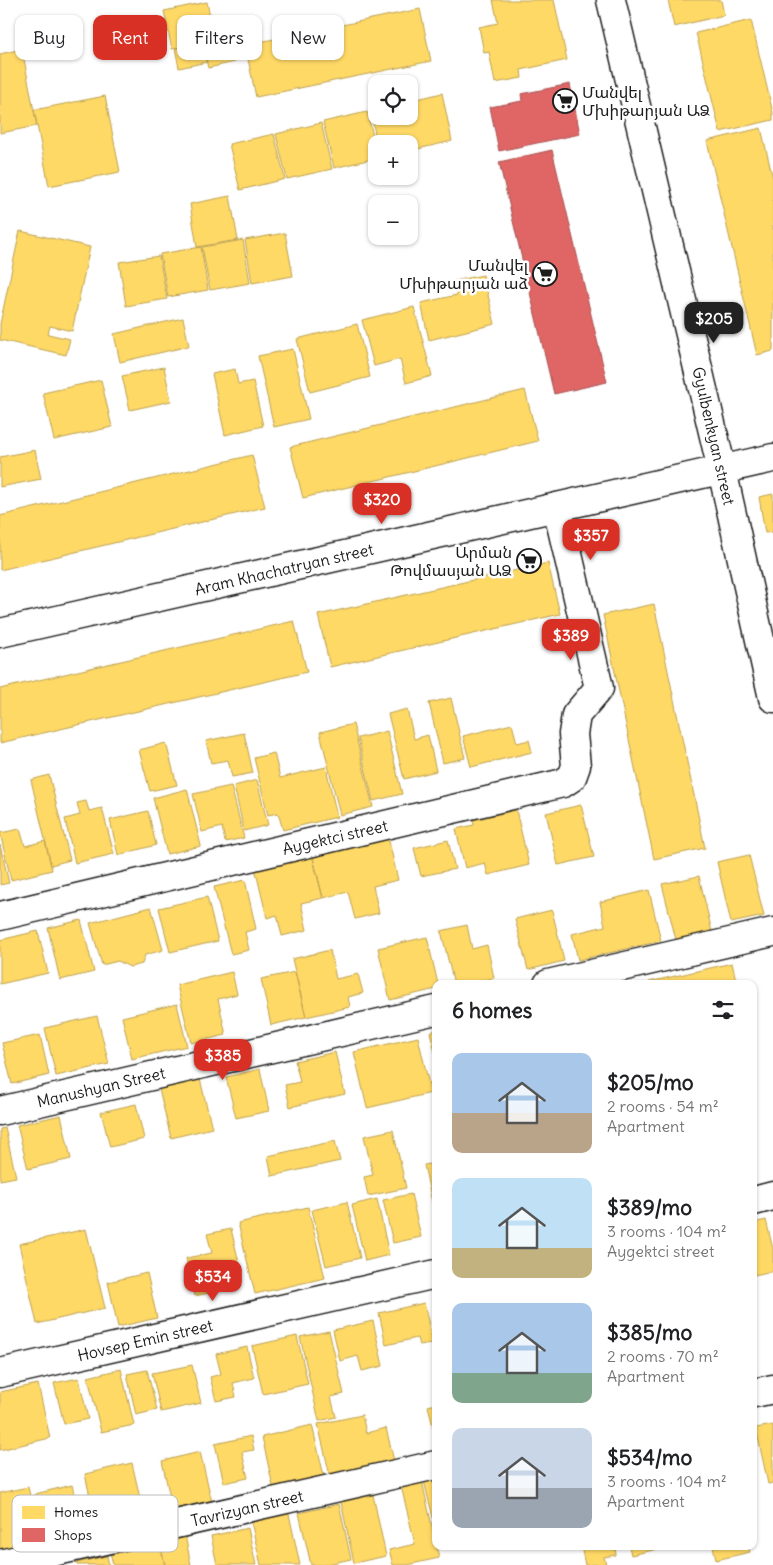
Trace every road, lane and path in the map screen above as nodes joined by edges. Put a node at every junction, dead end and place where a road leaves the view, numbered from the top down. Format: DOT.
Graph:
graph roads {
  1 [pos="611,0"];
  2 [pos="773,458"];
  3 [pos="722,470"];
  4 [pos="557,508"];
  5 [pos="0,633"];
  6 [pos="773,698"];
  7 [pos="0,916"];
  8 [pos="773,932"];
  9 [pos="565,980"];
  10 [pos="432,1011"];
  11 [pos="0,1111"];
  12 [pos="773,1196"];
  13 [pos="757,1200"];
  14 [pos="432,1275"];
  15 [pos="0,1373"];
  16 [pos="773,1389"];
  17 [pos="757,1392"];
  18 [pos="432,1466"];
  19 [pos="178,1524"];
  20 [pos="53,1552"];
  21 [pos="0,1564"];
  1 -- 3 [label="street, Gyulbenkyan street"];
  2 -- 3 [label="street, Aram Khachatryan street"];
  3 -- 4 [label="street, Aram Khachatryan street"];
  3 -- 6 [label="street, Gyulbenkyan street"];
  4 -- 5 [label="street, Aram Khachatryan street"];
  4 -- 7 [label="street, Aygektci street"];
  8 -- 9 [label="street"];
  10 -- 11 [label="street, Manushyan Street"];
  12 -- 13 [label="street"];
  14 -- 15 [label="street, Hovsep Emin street"];
  16 -- 17 [label="street"];
  18 -- 19 [label="street, Tavrizyan street"];
  20 -- 21 [label="street, Tavrizyan street"];
}
